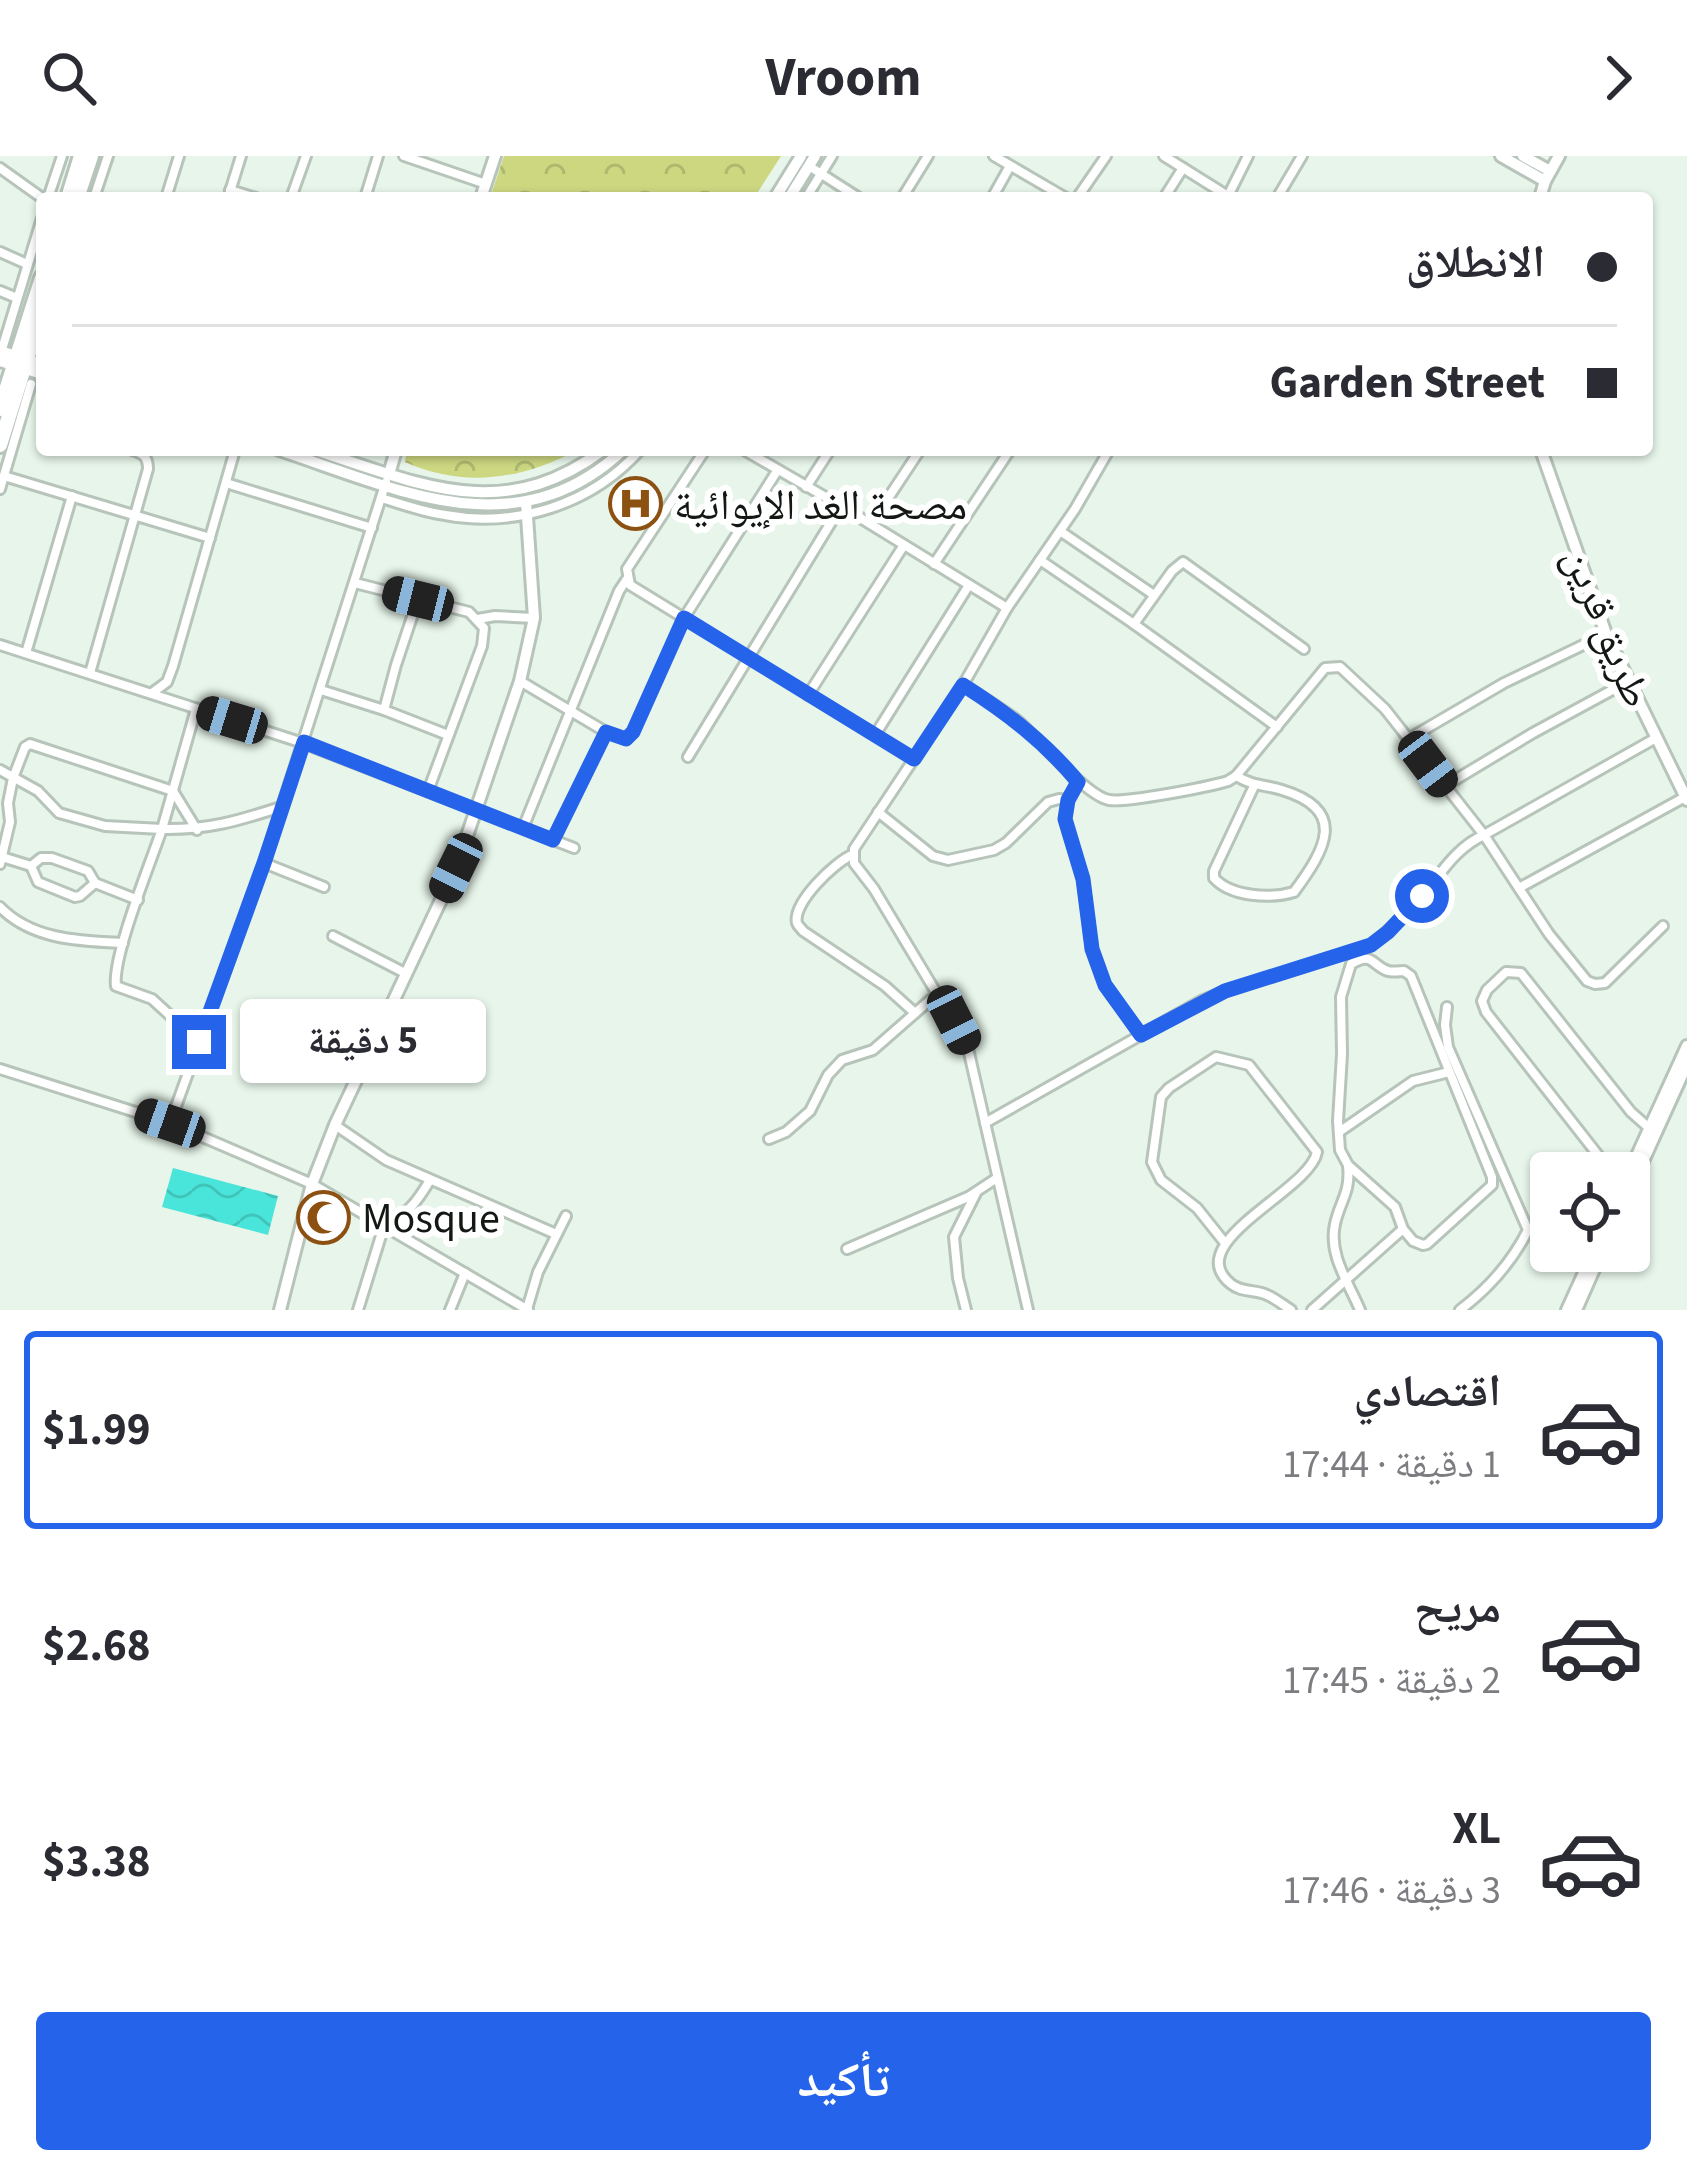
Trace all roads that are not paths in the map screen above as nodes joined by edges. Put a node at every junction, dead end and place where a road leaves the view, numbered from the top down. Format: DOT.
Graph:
graph roads {
  1 [pos="62,156"];
  2 [pos="81,156"];
  3 [pos="92,156"];
  4 [pos="108,156"];
  5 [pos="179,156"];
  6 [pos="242,156"];
  7 [pos="305,156"];
  8 [pos="378,156"];
  9 [pos="404,156"];
  10 [pos="494,156"];
  11 [pos="832,156"];
  12 [pos="928,156"];
  13 [pos="994,156"];
  14 [pos="1106,156"];
  15 [pos="1166,156"];
  16 [pos="1248,156"];
  17 [pos="1302,156"];
  18 [pos="1501,156"];
  19 [pos="1523,156"];
  20 [pos="1559,156"];
  21 [pos="808,159"];
  22 [pos="1010,166"];
  23 [pos="1183,167"];
  24 [pos="0,168"];
  25 [pos="1542,170"];
  26 [pos="821,174"];
  27 [pos="486,184"];
  28 [pos="36,192"];
  29 [pos="47,192"];
  30 [pos="70,192"];
  31 [pos="79,192"];
  32 [pos="96,192"];
  33 [pos="168,192"];
  34 [pos="230,192"];
  35 [pos="293,192"];
  36 [pos="367,192"];
  37 [pos="484,192"];
  38 [pos="780,192"];
  39 [pos="792,192"];
  40 [pos="810,192"];
  41 [pos="850,192"];
  42 [pos="906,192"];
  43 [pos="995,192"];
  44 [pos="1056,192"];
  45 [pos="1081,192"];
  46 [pos="1168,192"];
  47 [pos="1221,192"];
  48 [pos="1231,192"];
  49 [pos="1281,192"];
  50 [pos="36,236"];
  51 [pos="0,252"];
  52 [pos="27,263"];
  53 [pos="0,291"];
  54 [pos="17,298"];
  55 [pos="36,304"];
  56 [pos="36,326"];
  57 [pos="23,359"];
  58 [pos="10,393"];
  59 [pos="0,409"];
  60 [pos="0,445"];
  61 [pos="145,456"];
  62 [pos="233,456"];
  63 [pos="302,456"];
  64 [pos="327,456"];
  65 [pos="394,456"];
  66 [pos="596,456"];
  67 [pos="617,456"];
  68 [pos="634,456"];
  69 [pos="701,456"];
  70 [pos="755,456"];
  71 [pos="826,456"];
  72 [pos="916,456"];
  73 [pos="1006,456"];
  74 [pos="1105,456"];
  75 [pos="1543,456"];
  76 [pos="777,471"];
  77 [pos="4,476"];
  78 [pos="594,481"];
  79 [pos="226,483"];
  80 [pos="385,485"];
  81 [pos="806,487"];
  82 [pos="0,489"];
  83 [pos="72,496"];
  84 [pos="526,502"];
  85 [pos="841,506"];
  86 [pos="447,509"];
  87 [pos="136,515"];
  88 [pos="528,516"];
  89 [pos="871,524"];
  90 [pos="372,528"];
  91 [pos="1060,531"];
  92 [pos="211,538"];
  93 [pos="904,544"];
  94 [pos="1040,560"];
  95 [pos="934,564"];
  96 [pos="627,579"];
  97 [pos="355,583"];
  98 [pos="969,585"];
  99 [pos="1154,596"];
  100 [pos="418,599"];
  101 [pos="1007,608"];
  102 [pos="684,618"];
  103 [pos="478,619"];
  104 [pos="534,619"];
  105 [pos="1134,624"];
  106 [pos="1606,634"];
  107 [pos="0,645"];
  108 [pos="1304,649"];
  109 [pos="26,653"];
  110 [pos="747,658"];
  111 [pos="90,673"];
  112 [pos="520,681"];
  113 [pos="1627,682"];
  114 [pos="963,685"];
  115 [pos="321,689"];
  116 [pos="144,692"];
  117 [pos="808,695"];
  118 [pos="196,709"];
  119 [pos="384,710"];
  120 [pos="571,711"];
  121 [pos="1276,727"];
  122 [pos="606,732"];
  123 [pos="874,734"];
  124 [pos="448,735"];
  125 [pos="1410,738"];
  126 [pos="1656,738"];
  127 [pos="304,742"];
  128 [pos="688,757"];
  129 [pos="914,759"];
  130 [pos="0,770"];
  131 [pos="1237,776"];
  132 [pos="13,778"];
  133 [pos="1078,782"];
  134 [pos="1254,786"];
  135 [pos="1444,786"];
  136 [pos="172,791"];
  137 [pos="428,791"];
  138 [pos="1686,798"];
  139 [pos="1068,800"];
  140 [pos="282,806"];
  141 [pos="478,810"];
  142 [pos="878,812"];
  143 [pos="524,828"];
  144 [pos="162,829"];
  145 [pos="4,830"];
  146 [pos="197,830"];
  147 [pos="1484,835"];
  148 [pos="553,840"];
  149 [pos="574,848"];
  150 [pos="852,855"];
  151 [pos="1,861"];
  152 [pos="264,863"];
  153 [pos="31,866"];
  154 [pos="95,883"];
  155 [pos="325,887"];
  156 [pos="1519,888"];
  157 [pos="138,900"];
  158 [pos="0,907"];
  159 [pos="1663,926"];
  160 [pos="333,936"];
  161 [pos="123,944"];
  162 [pos="405,973"];
  163 [pos="937,994"];
  164 [pos="1448,1007"];
  165 [pos="915,1012"];
  166 [pos="1141,1035"];
  167 [pos="199,1042"];
  168 [pos="1687,1046"];
  169 [pos="1687,1064"];
  170 [pos="0,1069"];
  171 [pos="1449,1072"];
  172 [pos="170,1123"];
  173 [pos="985,1123"];
  174 [pos="335,1124"];
  175 [pos="1649,1128"];
  176 [pos="1339,1132"];
  177 [pos="769,1138"];
  178 [pos="1596,1152"];
  179 [pos="1638,1152"];
  180 [pos="1647,1152"];
  181 [pos="1348,1165"];
  182 [pos="998,1178"];
  183 [pos="430,1180"];
  184 [pos="312,1184"];
  185 [pos="976,1192"];
  186 [pos="566,1216"];
  187 [pos="384,1226"];
  188 [pos="1402,1229"];
  189 [pos="556,1234"];
  190 [pos="1225,1243"];
  191 [pos="847,1250"];
  192 [pos="1588,1272"];
  193 [pos="465,1274"];
  194 [pos="1347,1279"];
  195 [pos="280,1310"];
  196 [pos="358,1310"];
  197 [pos="450,1310"];
  198 [pos="527,1310"];
  199 [pos="966,1310"];
  200 [pos="1028,1310"];
  201 [pos="1291,1310"];
  202 [pos="1312,1310"];
  203 [pos="1360,1310"];
  204 [pos="1460,1310"];
  205 [pos="1571,1310"];
  1 -- 29 [label="street"];
  2 -- 30 [label="highway"];
  3 -- 31 [label="highway"];
  4 -- 32 [label="street"];
  5 -- 33 [label="street"];
  6 -- 34 [label="street"];
  7 -- 35 [label="street"];
  8 -- 36 [label="street"];
  9 -- 27 [label="street"];
  10 -- 27 [label="main road"];
  11 -- 26 [label="street"];
  12 -- 42 [label="street"];
  13 -- 22 [label="street"];
  14 -- 45 [label="street"];
  15 -- 23 [label="street"];
  16 -- 48 [label="street"];
  17 -- 49 [label="street"];
  18 -- 25 [label="main road"];
  19 -- 25 [label="main road"];
  20 -- 25 [label="main road"];
  21 -- 26 [label="street"];
  21 -- 38 [label="main road"];
  21 -- 39 [label="main road"];
  22 -- 43 [label="street"];
  22 -- 44 [label="street"];
  23 -- 46 [label="street"];
  23 -- 47 [label="street"];
  24 -- 28 [label="street"];
  26 -- 40 [label="street"];
  26 -- 41 [label="street"];
  27 -- 37 [label="main road"];
  50 -- 52 [label="street"];
  51 -- 52 [label="street"];
  52 -- 54 [label="street"];
  53 -- 54 [label="street"];
  54 -- 57 [label="street"];
  55 -- 57 [label="highway"];
  56 -- 57 [label="highway"];
  57 -- 58 [label="highway"];
  57 -- 58 [label="main road"];
  57 -- 77 [label="street"];
  58 -- 59 [label="highway"];
  58 -- 60 [label="highway"];
  61 -- 87 [label="street"];
  62 -- 79 [label="street"];
  63 -- 80 [label="main road"];
  64 -- 80 [label="main road"];
  65 -- 80 [label="main road"];
  66 -- 80 [label="main road"];
  67 -- 78 [label="main road"];
  68 -- 78 [label="street"];
  69 -- 96 [label="street"];
  70 -- 76 [label="street"];
  71 -- 81 [label="street"];
  72 -- 89 [label="street"];
  73 -- 95 [label="street"];
  74 -- 91 [label="street"];
  75 -- 106 [label="main road, طريق قرين"];
  76 -- 81 [label="street"];
  76 -- 102 [label="street"];
  77 -- 82 [label="street"];
  77 -- 83 [label="street"];
  78 -- 84 [label="main road"];
  78 -- 88 [label="street"];
  79 -- 90 [label="street"];
  79 -- 92 [label="street"];
  80 -- 86 [label="main road"];
  80 -- 90 [label="street"];
  81 -- 85 [label="street"];
  83 -- 87 [label="street"];
  83 -- 109 [label="street"];
  84 -- 86 [label="main road"];
  84 -- 88 [label="main road"];
  85 -- 89 [label="street"];
  85 -- 110 [label="street"];
  86 -- 88 [label="street"];
  87 -- 92 [label="street"];
  87 -- 111 [label="street"];
  88 -- 104 [label="main road"];
  89 -- 93 [label="street"];
  90 -- 97 [label="street"];
  91 -- 94 [label="street"];
  91 -- 99 [label="street"];
  92 -- 116 [label="street"];
  93 -- 95 [label="street"];
  93 -- 117 [label="street"];
  94 -- 101 [label="street"];
  94 -- 105 [label="street"];
  95 -- 98 [label="street"];
  96 -- 102 [label="street"];
  96 -- 120 [label="street"];
  97 -- 100 [label="street"];
  97 -- 115 [label="street"];
  98 -- 101 [label="street"];
  98 -- 123 [label="street"];
  99 -- 105 [label="street"];
  99 -- 108 [label="street"];
  100 -- 103 [label="street"];
  100 -- 119 [label="street"];
  101 -- 114 [label="street"];
  102 -- 110 [label="street"];
  102 -- 122 [label="street"];
  103 -- 104 [label="street"];
  103 -- 124 [label="street"];
  104 -- 112 [label="main road"];
  105 -- 121 [label="street"];
  106 -- 113 [label="main road, طريق قرين"];
  106 -- 125 [label="street"];
  107 -- 109 [label="street"];
  109 -- 111 [label="street"];
  110 -- 117 [label="street"];
  110 -- 128 [label="street"];
  111 -- 116 [label="street"];
  112 -- 120 [label="street"];
  112 -- 141 [label="main road"];
  113 -- 126 [label="main road, طريق قرين"];
  113 -- 135 [label="street"];
  114 -- 129 [label="street"];
  114 -- 133 [label="street"];
  115 -- 119 [label="street"];
  115 -- 127 [label="street"];
  116 -- 118 [label="street"];
  117 -- 123 [label="street"];
  118 -- 127 [label="street"];
  118 -- 136 [label="street"];
  119 -- 124 [label="street"];
  120 -- 122 [label="street"];
  120 -- 143 [label="street"];
  121 -- 125 [label="street"];
  121 -- 131 [label="street"];
  122 -- 148 [label="street"];
  123 -- 129 [label="street"];
  124 -- 137 [label="street"];
  125 -- 135 [label="street"];
  126 -- 138 [label="main road, طريق قرين"];
  126 -- 147 [label="street"];
  127 -- 137 [label="street"];
  127 -- 140 [label="street"];
  129 -- 142 [label="street"];
  130 -- 132 [label="street"];
  131 -- 133 [label="street"];
  131 -- 134 [label="street"];
  132 -- 136 [label="street"];
  132 -- 144 [label="street"];
  132 -- 145 [label="street"];
  133 -- 139 [label="street"];
  134 -- 134 [label="street"];
  135 -- 147 [label="street"];
  136 -- 144 [label="street"];
  136 -- 146 [label="street"];
  137 -- 141 [label="street"];
  138 -- 156 [label="street"];
  139 -- 142 [label="street"];
  139 -- 166 [label="street"];
  140 -- 146 [label="street"];
  140 -- 152 [label="street"];
  141 -- 143 [label="street"];
  141 -- 162 [label="main road"];
  142 -- 150 [label="street"];
  143 -- 148 [label="street"];
  144 -- 146 [label="street"];
  144 -- 157 [label="street"];
  145 -- 151 [label="street"];
  147 -- 156 [label="street"];
  147 -- 166 [label="street"];
  148 -- 149 [label="street"];
  150 -- 163 [label="street"];
  150 -- 165 [label="street"];
  151 -- 153 [label="street"];
  152 -- 155 [label="street"];
  152 -- 167 [label="street"];
  153 -- 154 [label="street"];
  153 -- 154 [label="street"];
  154 -- 157 [label="street"];
  156 -- 159 [label="street"];
  157 -- 161 [label="street"];
  158 -- 161 [label="street"];
  160 -- 162 [label="street"];
  161 -- 167 [label="street"];
  162 -- 174 [label="main road"];
  163 -- 165 [label="street"];
  163 -- 173 [label="street"];
  164 -- 204 [label="street"];
  165 -- 177 [label="street"];
  166 -- 173 [label="street"];
  167 -- 172 [label="street"];
  168 -- 175 [label="main road"];
  169 -- 180 [label="main road"];
  170 -- 172 [label="street"];
  171 -- 176 [label="street"];
  171 -- 176 [label="street"];
  171 -- 188 [label="street"];
  172 -- 184 [label="street"];
  173 -- 182 [label="street"];
  174 -- 183 [label="street"];
  174 -- 184 [label="main road"];
  175 -- 178 [label="street"];
  175 -- 179 [label="main road"];
  176 -- 181 [label="street"];
  181 -- 188 [label="street"];
  181 -- 194 [label="street"];
  182 -- 185 [label="street"];
  182 -- 200 [label="street"];
  183 -- 187 [label="street"];
  183 -- 189 [label="street"];
  184 -- 187 [label="street"];
  184 -- 195 [label="main road"];
  185 -- 191 [label="street"];
  185 -- 199 [label="street"];
  186 -- 189 [label="street"];
  187 -- 193 [label="street"];
  187 -- 196 [label="street"];
  188 -- 194 [label="street"];
  189 -- 198 [label="street"];
  190 -- 190 [label="street"];
  190 -- 201 [label="street"];
  192 -- 205 [label="main road"];
  193 -- 197 [label="street"];
  193 -- 198 [label="street"];
  194 -- 202 [label="street"];
  194 -- 203 [label="street"];
}
